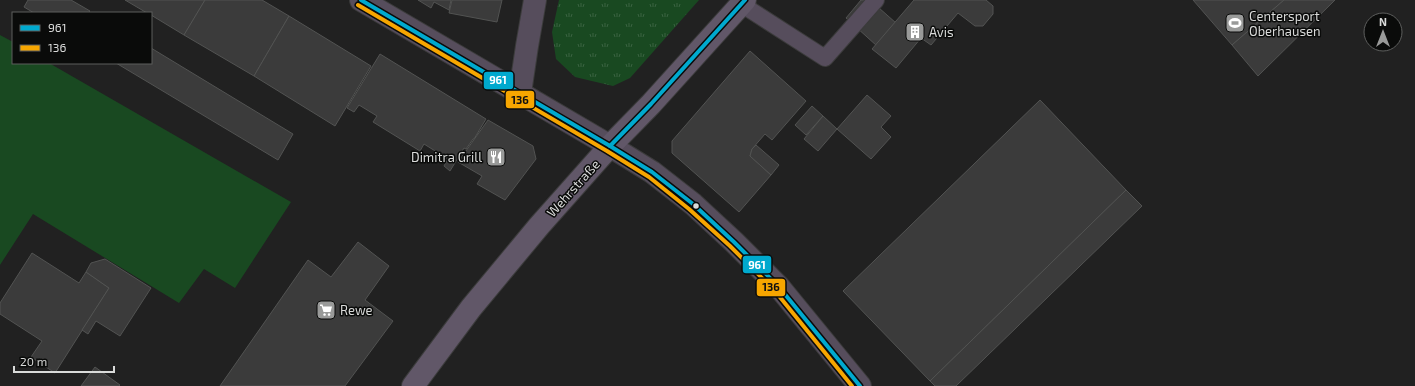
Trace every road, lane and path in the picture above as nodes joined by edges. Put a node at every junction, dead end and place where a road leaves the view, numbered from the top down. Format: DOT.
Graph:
graph roads {
  1 [pos="360,0"];
  2 [pos="535,0"];
  3 [pos="876,0"];
  4 [pos="743,2"];
  5 [pos="520,93"];
  6 [pos="610,146"];
  7 [pos="413,386"];
  8 [pos="860,386"];
  1 -- 5 [label="street"];
  2 -- 5 [label="street"];
  3 -- 4 [label="lane"];
  4 -- 6 [label="street, Wehrstraße"];
  5 -- 6 [label="street"];
  6 -- 7 [label="street, Wehrstraße"];
  6 -- 8 [label="street"];
}
